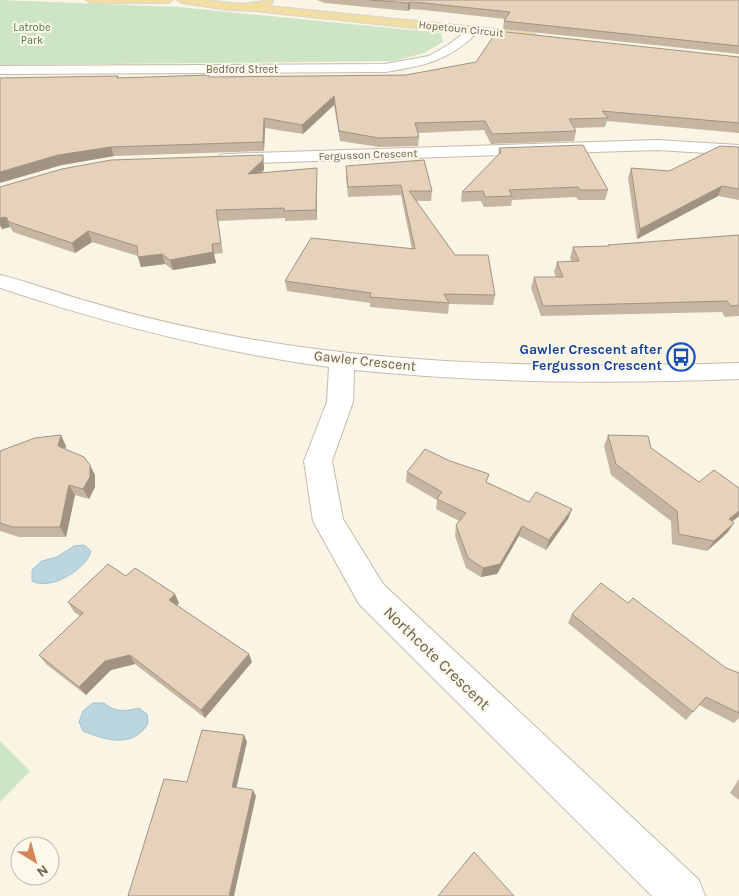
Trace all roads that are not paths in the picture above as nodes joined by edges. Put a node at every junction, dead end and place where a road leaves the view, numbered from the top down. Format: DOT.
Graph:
graph roads {
  1 [pos="91,0"];
  2 [pos="168,0"];
  3 [pos="182,0"];
  4 [pos="194,0"];
  5 [pos="200,0"];
  6 [pos="267,1"];
  7 [pos="231,3"];
  8 [pos="257,8"];
  9 [pos="302,11"];
  10 [pos="472,30"];
  11 [pos="544,38"];
  12 [pos="0,70"];
  13 [pos="739,150"];
  14 [pos="212,159"];
  15 [pos="0,280"];
  16 [pos="342,360"];
  17 [pos="739,370"];
  18 [pos="684,896"];
  1 -- 2 [label="main road"];
  3 -- 4 [label="main road"];
  4 -- 5 [label="main road"];
  4 -- 7 [label="main road, Hopetoun Circuit"];
  6 -- 8 [label="main road"];
  6 -- 9 [label="main road, Hopetoun Circuit"];
  7 -- 8 [label="main road, Hopetoun Circuit"];
  8 -- 9 [label="main road, Hopetoun Circuit"];
  9 -- 10 [label="main road, Hopetoun Circuit"];
  10 -- 11 [label="main road, Hopetoun Circuit"];
  10 -- 12 [label="street, Bedford Street"];
  13 -- 14 [label="street, Fergusson Crescent"];
  15 -- 16 [label="street, Gawler Crescent"];
  16 -- 17 [label="street, Gawler Crescent"];
  16 -- 18 [label="street, Northcote Crescent"];
}
